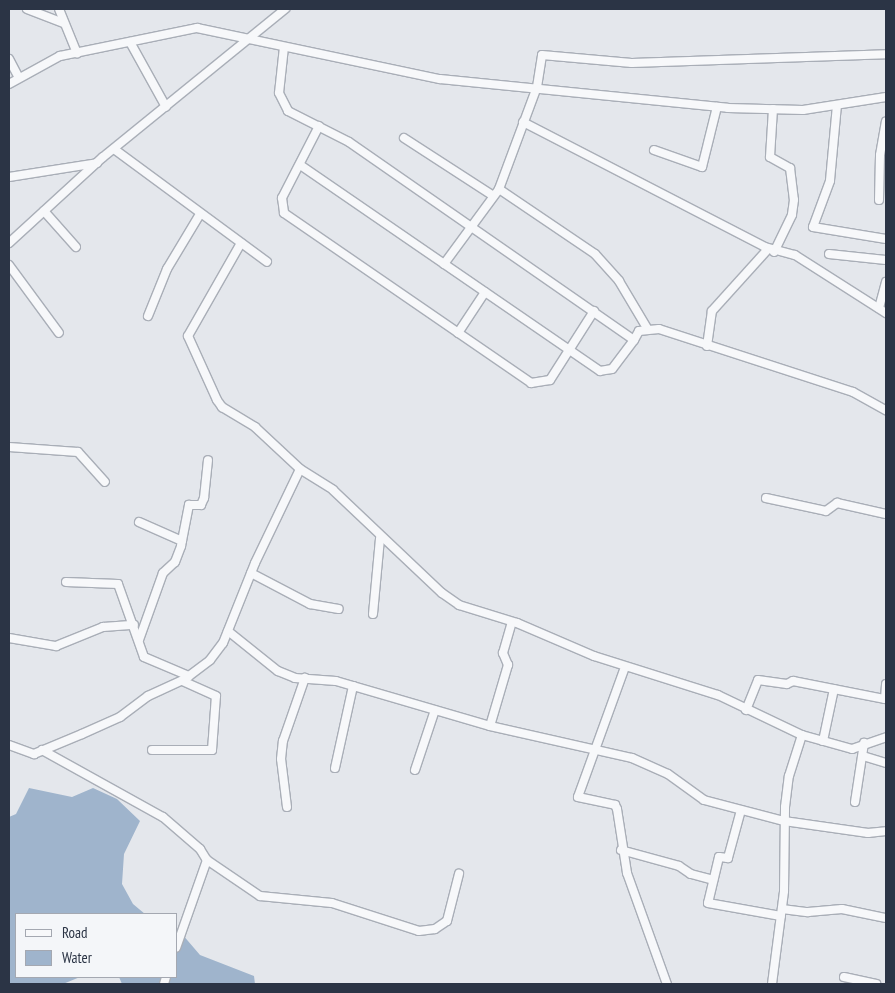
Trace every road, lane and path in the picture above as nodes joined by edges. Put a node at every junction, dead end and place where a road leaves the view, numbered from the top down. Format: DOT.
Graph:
graph roads {
  1 [pos="27,9"];
  2 [pos="59,9"];
  3 [pos="285,9"];
  4 [pos="63,23"];
  5 [pos="250,39"];
  6 [pos="130,42"];
  7 [pos="284,47"];
  8 [pos="77,53"];
  9 [pos="886,54"];
  10 [pos="9,59"];
  11 [pos="18,76"];
  12 [pos="9,84"];
  13 [pos="537,87"];
  14 [pos="886,97"];
  15 [pos="837,105"];
  16 [pos="166,107"];
  17 [pos="717,107"];
  18 [pos="773,109"];
  19 [pos="523,122"];
  20 [pos="886,122"];
  21 [pos="319,126"];
  22 [pos="404,138"];
  23 [pos="114,149"];
  24 [pos="654,150"];
  25 [pos="97,163"];
  26 [pos="302,166"];
  27 [pos="9,177"];
  28 [pos="499,189"];
  29 [pos="492,195"];
  30 [pos="879,200"];
  31 [pos="44,211"];
  32 [pos="200,214"];
  33 [pos="470,226"];
  34 [pos="886,240"];
  35 [pos="9,243"];
  36 [pos="241,243"];
  37 [pos="76,247"];
  38 [pos="771,250"];
  39 [pos="829,254"];
  40 [pos="886,260"];
  41 [pos="267,262"];
  42 [pos="444,264"];
  43 [pos="9,265"];
  44 [pos="886,282"];
  45 [pos="485,292"];
  46 [pos="879,308"];
  47 [pos="594,311"];
  48 [pos="886,313"];
  49 [pos="148,316"];
  50 [pos="647,328"];
  51 [pos="458,333"];
  52 [pos="60,334"];
  53 [pos="634,340"];
  54 [pos="707,346"];
  55 [pos="570,350"];
  56 [pos="886,410"];
  57 [pos="9,447"];
  58 [pos="208,460"];
  59 [pos="300,469"];
  60 [pos="105,482"];
  61 [pos="766,498"];
  62 [pos="886,514"];
  63 [pos="139,522"];
  64 [pos="380,538"];
  65 [pos="182,541"];
  66 [pos="251,573"];
  67 [pos="66,582"];
  68 [pos="339,609"];
  69 [pos="373,614"];
  70 [pos="512,622"];
  71 [pos="134,625"];
  72 [pos="228,631"];
  73 [pos="9,638"];
  74 [pos="139,640"];
  75 [pos="625,667"];
  76 [pos="189,676"];
  77 [pos="305,678"];
  78 [pos="182,680"];
  79 [pos="886,684"];
  80 [pos="353,686"];
  81 [pos="834,689"];
  82 [pos="435,710"];
  83 [pos="746,710"];
  84 [pos="490,726"];
  85 [pos="802,735"];
  86 [pos="886,737"];
  87 [pos="823,741"];
  88 [pos="864,743"];
  89 [pos="9,745"];
  90 [pos="42,750"];
  91 [pos="152,750"];
  92 [pos="595,751"];
  93 [pos="863,756"];
  94 [pos="886,763"];
  95 [pos="335,768"];
  96 [pos="415,770"];
  97 [pos="855,802"];
  98 [pos="287,807"];
  99 [pos="741,810"];
  100 [pos="784,821"];
  101 [pos="886,831"];
  102 [pos="621,850"];
  103 [pos="207,860"];
  104 [pos="459,874"];
  105 [pos="713,880"];
  106 [pos="782,912"];
  107 [pos="886,918"];
  108 [pos="178,942"];
  109 [pos="844,977"];
  110 [pos="667,984"];
  111 [pos="772,984"];
  112 [pos="876,984"];
  1 -- 4 [label="street"];
  2 -- 4 [label="street"];
  3 -- 5 [label="street"];
  4 -- 8 [label="street"];
  5 -- 6 [label="street"];
  5 -- 7 [label="street"];
  5 -- 16 [label="street"];
  6 -- 8 [label="street"];
  6 -- 16 [label="street"];
  7 -- 13 [label="street"];
  7 -- 21 [label="street"];
  8 -- 11 [label="street"];
  9 -- 13 [label="street"];
  10 -- 11 [label="street"];
  11 -- 12 [label="street"];
  13 -- 17 [label="street"];
  13 -- 19 [label="street"];
  14 -- 15 [label="street"];
  15 -- 18 [label="street"];
  15 -- 34 [label="street"];
  16 -- 23 [label="street"];
  17 -- 18 [label="street"];
  17 -- 24 [label="street"];
  18 -- 38 [label="street"];
  19 -- 28 [label="street"];
  19 -- 38 [label="street"];
  20 -- 30 [label="street"];
  21 -- 26 [label="street"];
  21 -- 33 [label="street"];
  22 -- 29 [label="street"];
  23 -- 25 [label="street"];
  23 -- 32 [label="street"];
  25 -- 27 [label="street"];
  25 -- 31 [label="street"];
  26 -- 42 [label="street"];
  26 -- 51 [label="street"];
  28 -- 29 [label="street"];
  28 -- 50 [label="street"];
  29 -- 33 [label="street"];
  31 -- 35 [label="street"];
  31 -- 37 [label="street"];
  32 -- 36 [label="street"];
  32 -- 49 [label="street"];
  33 -- 42 [label="street"];
  33 -- 47 [label="street"];
  36 -- 41 [label="street"];
  36 -- 59 [label="street"];
  38 -- 46 [label="street"];
  38 -- 54 [label="street"];
  39 -- 40 [label="street"];
  42 -- 45 [label="street"];
  43 -- 52 [label="street"];
  44 -- 46 [label="street"];
  45 -- 51 [label="street"];
  45 -- 55 [label="street"];
  46 -- 48 [label="street"];
  47 -- 53 [label="street"];
  47 -- 55 [label="street"];
  50 -- 53 [label="street"];
  50 -- 54 [label="street"];
  51 -- 55 [label="street"];
  53 -- 55 [label="street"];
  54 -- 56 [label="street"];
  57 -- 60 [label="street"];
  58 -- 65 [label="street"];
  59 -- 64 [label="street"];
  59 -- 66 [label="street"];
  61 -- 62 [label="street"];
  63 -- 65 [label="street"];
  64 -- 69 [label="street"];
  64 -- 70 [label="street"];
  65 -- 74 [label="street"];
  66 -- 68 [label="street"];
  66 -- 72 [label="street"];
  67 -- 71 [label="street"];
  70 -- 75 [label="street"];
  70 -- 84 [label="street"];
  71 -- 73 [label="street"];
  71 -- 74 [label="street"];
  72 -- 76 [label="street"];
  72 -- 77 [label="street"];
  74 -- 76 [label="street"];
  75 -- 83 [label="street"];
  75 -- 92 [label="street"];
  76 -- 78 [label="street"];
  77 -- 80 [label="street"];
  77 -- 98 [label="street"];
  78 -- 90 [label="street"];
  78 -- 91 [label="street"];
  79 -- 81 [label="street"];
  80 -- 82 [label="street"];
  80 -- 95 [label="street"];
  81 -- 83 [label="street"];
  81 -- 87 [label="street"];
  82 -- 84 [label="street"];
  82 -- 96 [label="street"];
  83 -- 85 [label="street"];
  84 -- 92 [label="street"];
  85 -- 87 [label="street"];
  85 -- 100 [label="street"];
  86 -- 88 [label="street"];
  87 -- 88 [label="street"];
  88 -- 93 [label="street"];
  89 -- 90 [label="street"];
  90 -- 103 [label="street"];
  92 -- 99 [label="street"];
  92 -- 102 [label="street"];
  93 -- 94 [label="street"];
  93 -- 97 [label="street"];
  99 -- 100 [label="street"];
  99 -- 105 [label="street"];
  100 -- 101 [label="street"];
  100 -- 106 [label="street"];
  102 -- 105 [label="street"];
  102 -- 110 [label="street"];
  103 -- 104 [label="street"];
  103 -- 108 [label="street"];
  105 -- 106 [label="street"];
  106 -- 107 [label="street"];
  106 -- 111 [label="street"];
  109 -- 112 [label="street"];
}
